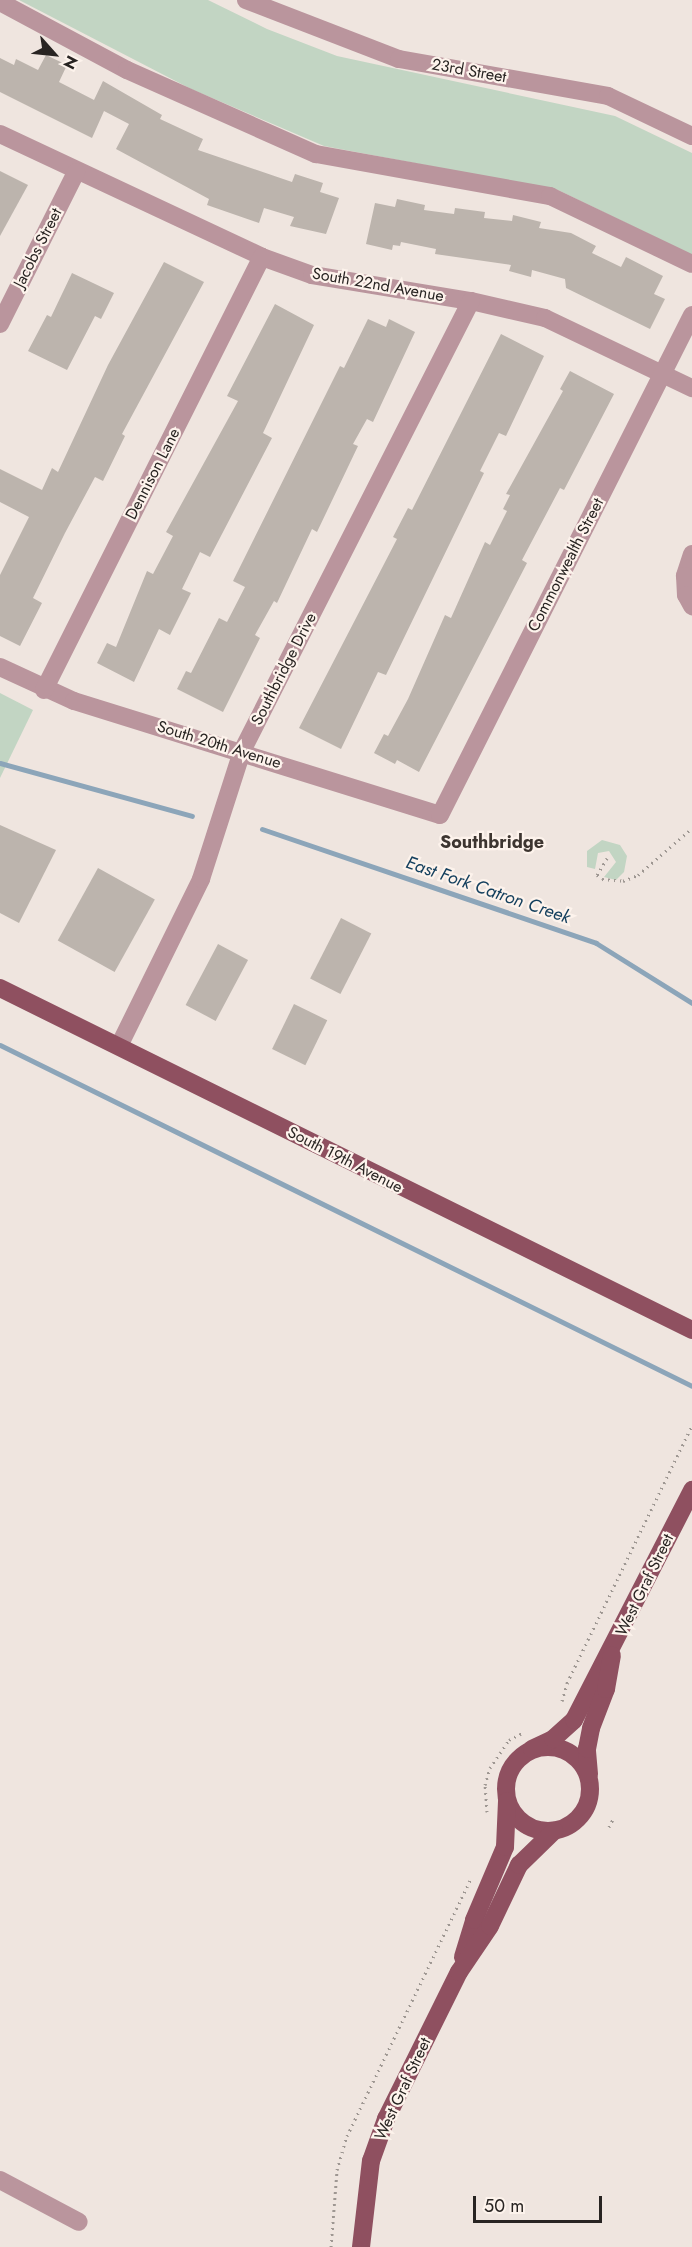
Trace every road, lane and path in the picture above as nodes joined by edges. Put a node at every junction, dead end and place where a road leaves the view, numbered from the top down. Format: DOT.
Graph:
graph roads {
  1 [pos="246,0"];
  2 [pos="0,2"];
  3 [pos="0,134"];
  4 [pos="692,136"];
  5 [pos="76,172"];
  6 [pos="262,257"];
  7 [pos="692,264"];
  8 [pos="471,301"];
  9 [pos="692,315"];
  10 [pos="0,324"];
  11 [pos="662,374"];
  12 [pos="692,388"];
  13 [pos="692,554"];
  14 [pos="692,606"];
  15 [pos="0,667"];
  16 [pos="44,690"];
  17 [pos="242,751"];
  18 [pos="440,815"];
  19 [pos="692,828"];
  20 [pos="607,858"];
  21 [pos="0,988"];
  22 [pos="119,1046"];
  23 [pos="692,1330"];
  24 [pos="692,1490"];
  25 [pos="614,1648"];
  26 [pos="532,1749"];
  27 [pos="589,1778"];
  28 [pos="507,1800"];
  29 [pos="613,1819"];
  30 [pos="609,1827"];
  31 [pos="554,1831"];
  32 [pos="459,1972"];
  33 [pos="0,2180"];
  34 [pos="79,2222"];
  35 [pos="361,2247"];
  1 -- 4 [label="street, 23rd Street"];
  2 -- 7 [label="street"];
  3 -- 5 [label="street, South 22nd Avenue"];
  5 -- 6 [label="street, South 22nd Avenue"];
  5 -- 10 [label="street, Jacobs Street"];
  6 -- 8 [label="street, South 22nd Avenue"];
  6 -- 16 [label="street, Dennison Lane"];
  8 -- 11 [label="street, South 22nd Avenue"];
  8 -- 17 [label="street, Southbridge Drive"];
  9 -- 11 [label="street, Commonwealth Street"];
  11 -- 12 [label="street, South 22nd Avenue"];
  11 -- 18 [label="street, Commonwealth Street"];
  13 -- 14 [label="street"];
  15 -- 16 [label="street, South 20th Avenue"];
  16 -- 17 [label="street, South 20th Avenue"];
  17 -- 18 [label="street, South 20th Avenue"];
  17 -- 22 [label="street, Southbridge Drive"];
  19 -- 20 [label="path"];
  21 -- 22 [label="main road, South 19th Avenue"];
  22 -- 23 [label="main road, South 19th Avenue"];
  24 -- 25 [label="main road, West Graf Street"];
  25 -- 26 [label="main road, West Graf Street"];
  25 -- 27 [label="main road, West Graf Street"];
  26 -- 27 [label="main road"];
  26 -- 28 [label="main road"];
  27 -- 31 [label="main road"];
  28 -- 31 [label="main road"];
  28 -- 32 [label="main road, West Graf Street"];
  29 -- 30 [label="path"];
  31 -- 32 [label="main road, West Graf Street"];
  32 -- 35 [label="main road, West Graf Street"];
  33 -- 34 [label="street"];
}
